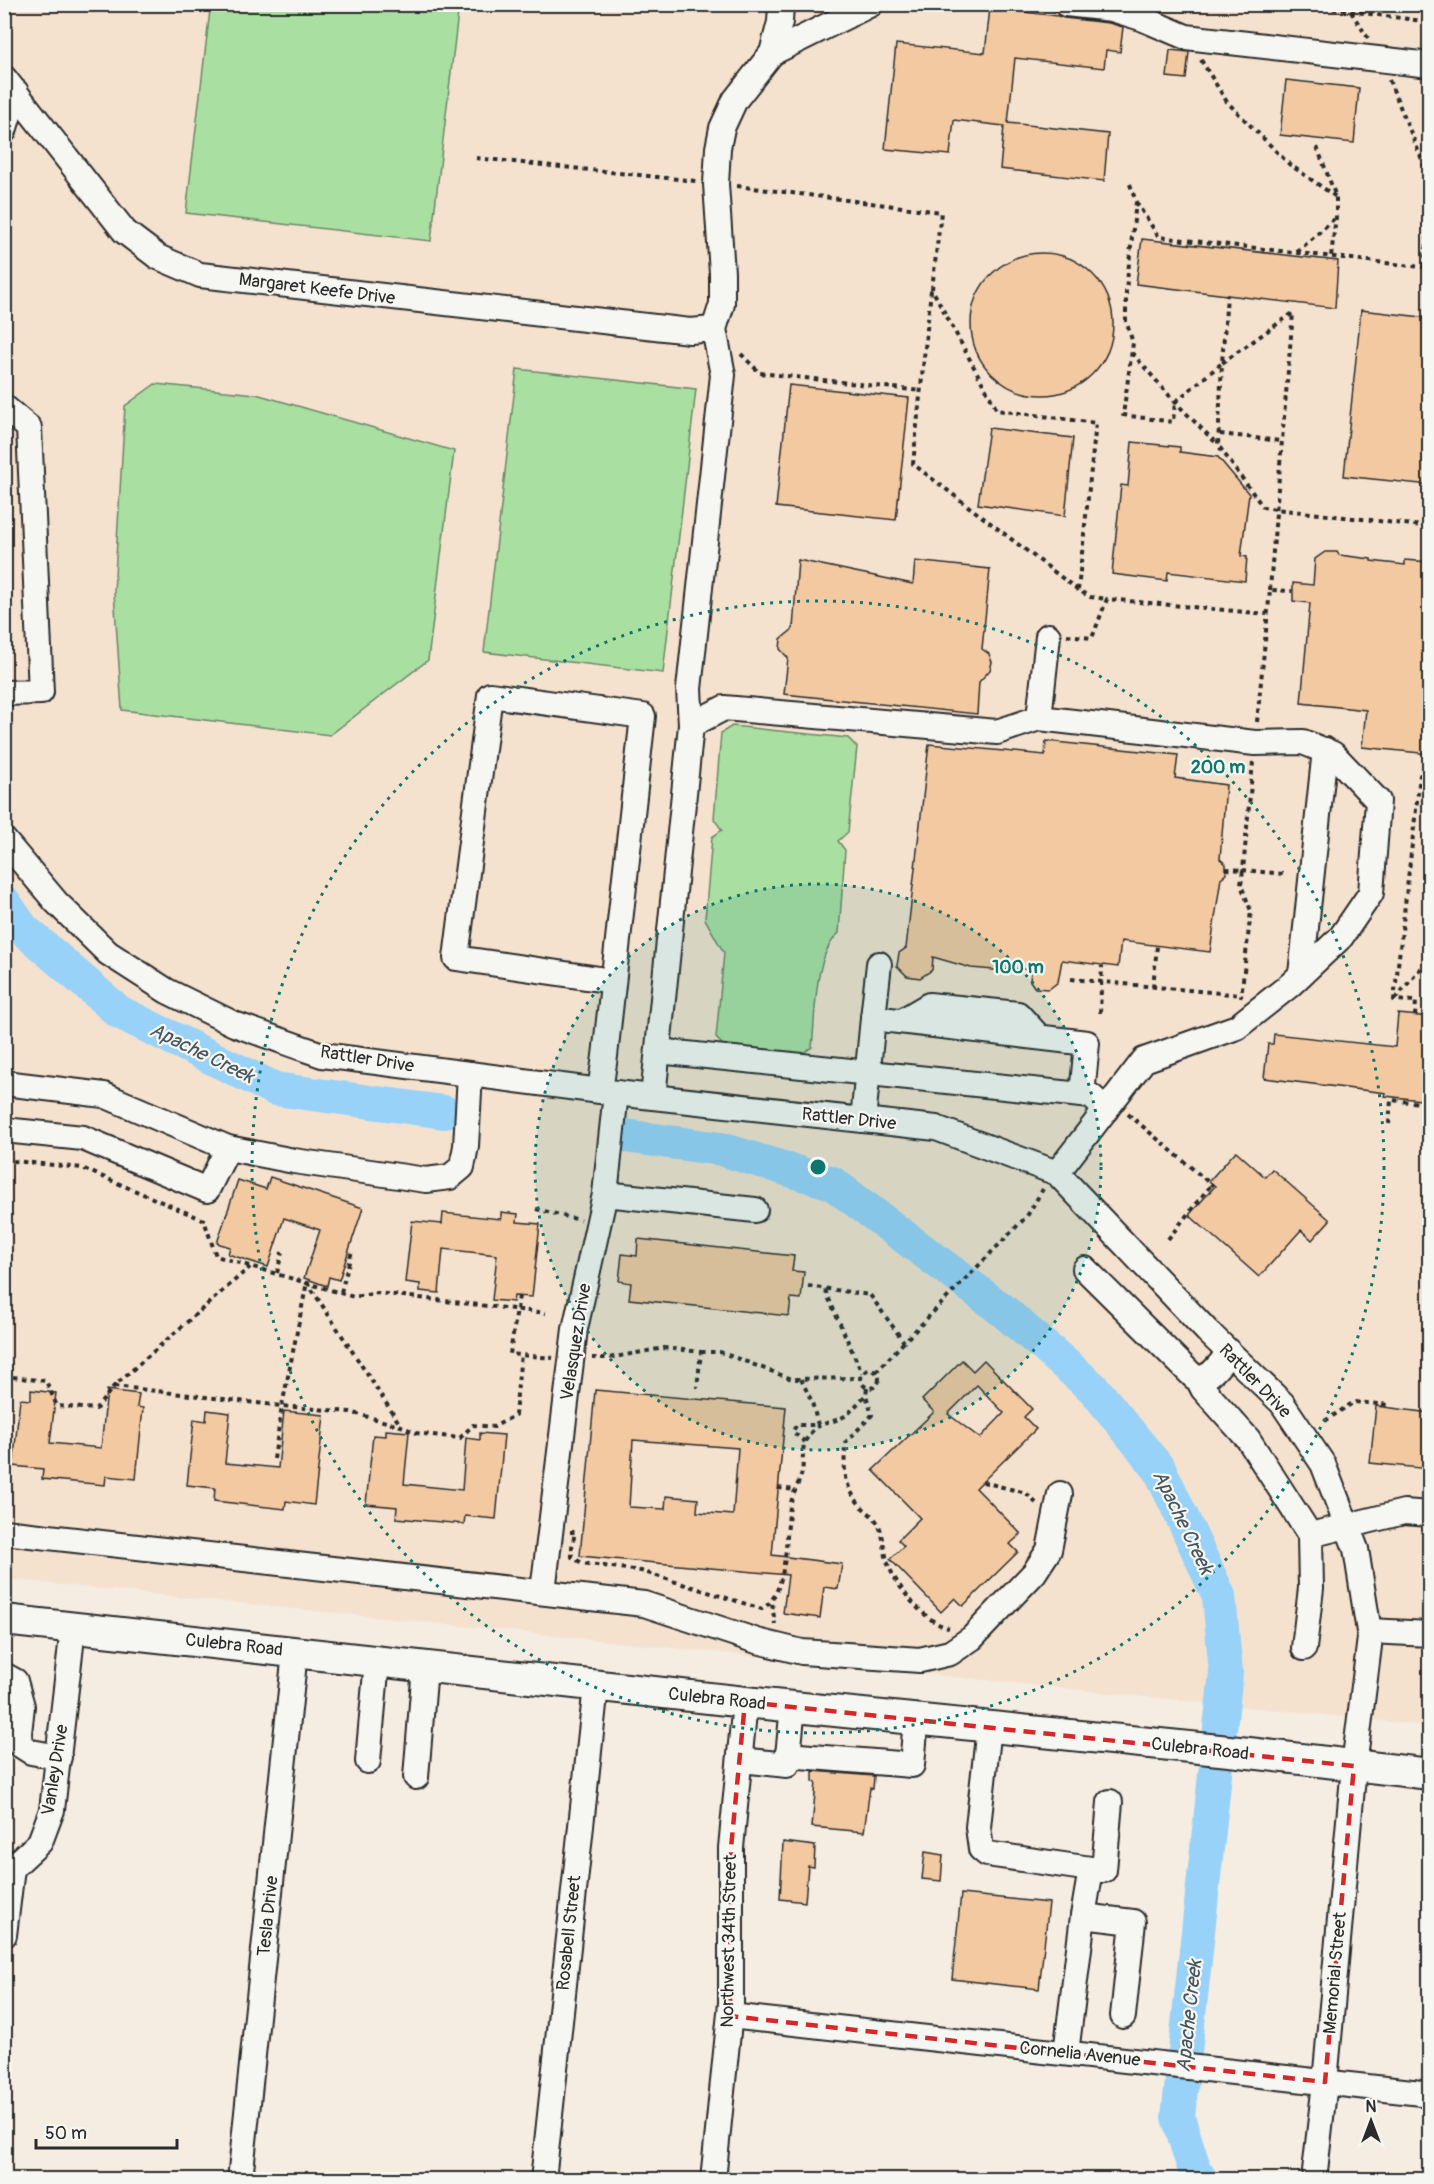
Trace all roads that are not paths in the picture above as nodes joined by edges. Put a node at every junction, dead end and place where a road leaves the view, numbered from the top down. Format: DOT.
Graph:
graph roads {
  1 [pos="781,4"];
  2 [pos="871,4"];
  3 [pos="1066,4"];
  4 [pos="772,53"];
  5 [pos="1430,65"];
  6 [pos="10,85"];
  7 [pos="4,131"];
  8 [pos="714,329"];
  9 [pos="4,407"];
  10 [pos="1048,636"];
  11 [pos="4,693"];
  12 [pos="1039,718"];
  13 [pos="692,725"];
  14 [pos="1325,750"];
  15 [pos="4,840"];
  16 [pos="879,964"];
  17 [pos="1301,974"];
  18 [pos="613,981"];
  19 [pos="873,1018"];
  20 [pos="658,1051"];
  21 [pos="868,1073"];
  22 [pos="470,1074"];
  23 [pos="4,1083"];
  24 [pos="608,1092"];
  25 [pos="1082,1095"];
  26 [pos="653,1097"];
  27 [pos="1116,1112"];
  28 [pos="863,1120"];
  29 [pos="4,1130"];
  30 [pos="228,1148"];
  31 [pos="1052,1171"];
  32 [pos="605,1194"];
  33 [pos="755,1210"];
  34 [pos="1085,1269"];
  35 [pos="1229,1353"];
  36 [pos="1198,1379"];
  37 [pos="1060,1494"];
  38 [pos="1430,1514"];
  39 [pos="1348,1527"];
  40 [pos="4,1532"];
  41 [pos="1310,1535"];
  42 [pos="543,1592"];
  43 [pos="4,1620"];
  44 [pos="73,1628"];
  45 [pos="1369,1631"];
  46 [pos="1430,1634"];
  47 [pos="1304,1648"];
  48 [pos="295,1652"];
  49 [pos="377,1661"];
  50 [pos="425,1667"];
  51 [pos="4,1675"];
  52 [pos="596,1686"];
  53 [pos="745,1702"];
  54 [pos="793,1707"];
  55 [pos="916,1720"];
  56 [pos="988,1727"];
  57 [pos="788,1755"];
  58 [pos="58,1757"];
  59 [pos="741,1760"];
  60 [pos="368,1761"];
  61 [pos="1354,1766"];
  62 [pos="1430,1774"];
  63 [pos="416,1777"];
  64 [pos="1110,1802"];
  65 [pos="8,1868"];
  66 [pos="1091,1869"];
  67 [pos="1083,1916"];
  68 [pos="4,1935"];
  69 [pos="730,2016"];
  70 [pos="1123,2016"];
  71 [pos="1066,2052"];
  72 [pos="1325,2082"];
  73 [pos="1430,2094"];
  74 [pos="240,2180"];
  75 [pos="543,2180"];
  76 [pos="713,2180"];
  77 [pos="1314,2180"];
  1 -- 4 [label="street"];
  2 -- 4 [label="street"];
  3 -- 5 [label="street"];
  4 -- 8 [label="street"];
  6 -- 7 [label="street"];
  6 -- 8 [label="street, Margaret Keefe Drive"];
  8 -- 13 [label="street"];
  9 -- 11 [label="street"];
  10 -- 12 [label="street"];
  12 -- 13 [label="street"];
  12 -- 14 [label="street"];
  13 -- 20 [label="street"];
  14 -- 17 [label="street"];
  14 -- 17 [label="street"];
  15 -- 22 [label="street, Rattler Drive"];
  16 -- 19 [label="street"];
  17 -- 27 [label="street"];
  18 -- 18 [label="street, Velasquez Drive"];
  18 -- 24 [label="street, Velasquez Drive"];
  19 -- 21 [label="street"];
  19 -- 25 [label="street"];
  20 -- 21 [label="street"];
  20 -- 26 [label="street"];
  21 -- 25 [label="street"];
  21 -- 28 [label="street"];
  22 -- 24 [label="street, Rattler Drive"];
  22 -- 30 [label="street"];
  23 -- 30 [label="street"];
  24 -- 26 [label="street, Rattler Drive"];
  24 -- 32 [label="street, Velasquez Drive"];
  25 -- 27 [label="street"];
  26 -- 28 [label="street, Rattler Drive"];
  27 -- 31 [label="street"];
  28 -- 31 [label="street, Rattler Drive"];
  29 -- 30 [label="street"];
  31 -- 35 [label="street, Rattler Drive"];
  32 -- 33 [label="street"];
  32 -- 42 [label="street, Velasquez Drive"];
  34 -- 36 [label="street"];
  35 -- 36 [label="street"];
  35 -- 39 [label="street, Rattler Drive"];
  36 -- 41 [label="street"];
  37 -- 42 [label="street"];
  38 -- 39 [label="street"];
  39 -- 41 [label="street"];
  39 -- 45 [label="street, Rattler Drive"];
  40 -- 42 [label="street"];
  41 -- 47 [label="street"];
  43 -- 44 [label="main road, Culebra Road"];
  44 -- 48 [label="main road, Culebra Road"];
  44 -- 58 [label="street, Vanley Drive"];
  45 -- 46 [label="street"];
  45 -- 61 [label="street, Rattler Drive"];
  48 -- 49 [label="main road, Culebra Road"];
  48 -- 74 [label="street, Tesla Drive"];
  49 -- 50 [label="main road, Culebra Road"];
  49 -- 60 [label="street"];
  50 -- 52 [label="main road, Culebra Road"];
  50 -- 63 [label="street"];
  51 -- 58 [label="street"];
  52 -- 53 [label="main road, Culebra Road"];
  52 -- 75 [label="street, Rosabell Street"];
  53 -- 54 [label="main road, Culebra Road"];
  53 -- 59 [label="street, Northwest 34th Street"];
  54 -- 55 [label="main road, Culebra Road"];
  54 -- 57 [label="street"];
  55 -- 56 [label="main road, Culebra Road"];
  55 -- 57 [label="street"];
  56 -- 61 [label="main road, Culebra Road"];
  56 -- 66 [label="street"];
  57 -- 59 [label="street"];
  58 -- 65 [label="street, Vanley Drive"];
  59 -- 69 [label="street, Northwest 34th Street"];
  61 -- 62 [label="main road, Culebra Road"];
  61 -- 72 [label="street, Memorial Street"];
  64 -- 66 [label="street"];
  65 -- 68 [label="street, Vanley Drive"];
  66 -- 67 [label="street"];
  67 -- 70 [label="street"];
  67 -- 71 [label="street"];
  69 -- 71 [label="street, Cornelia Avenue"];
  69 -- 76 [label="street, Northwest 34th Street"];
  71 -- 72 [label="street, Cornelia Avenue"];
  72 -- 73 [label="street, Cornelia Avenue"];
  72 -- 77 [label="street, Memorial Street"];
}
